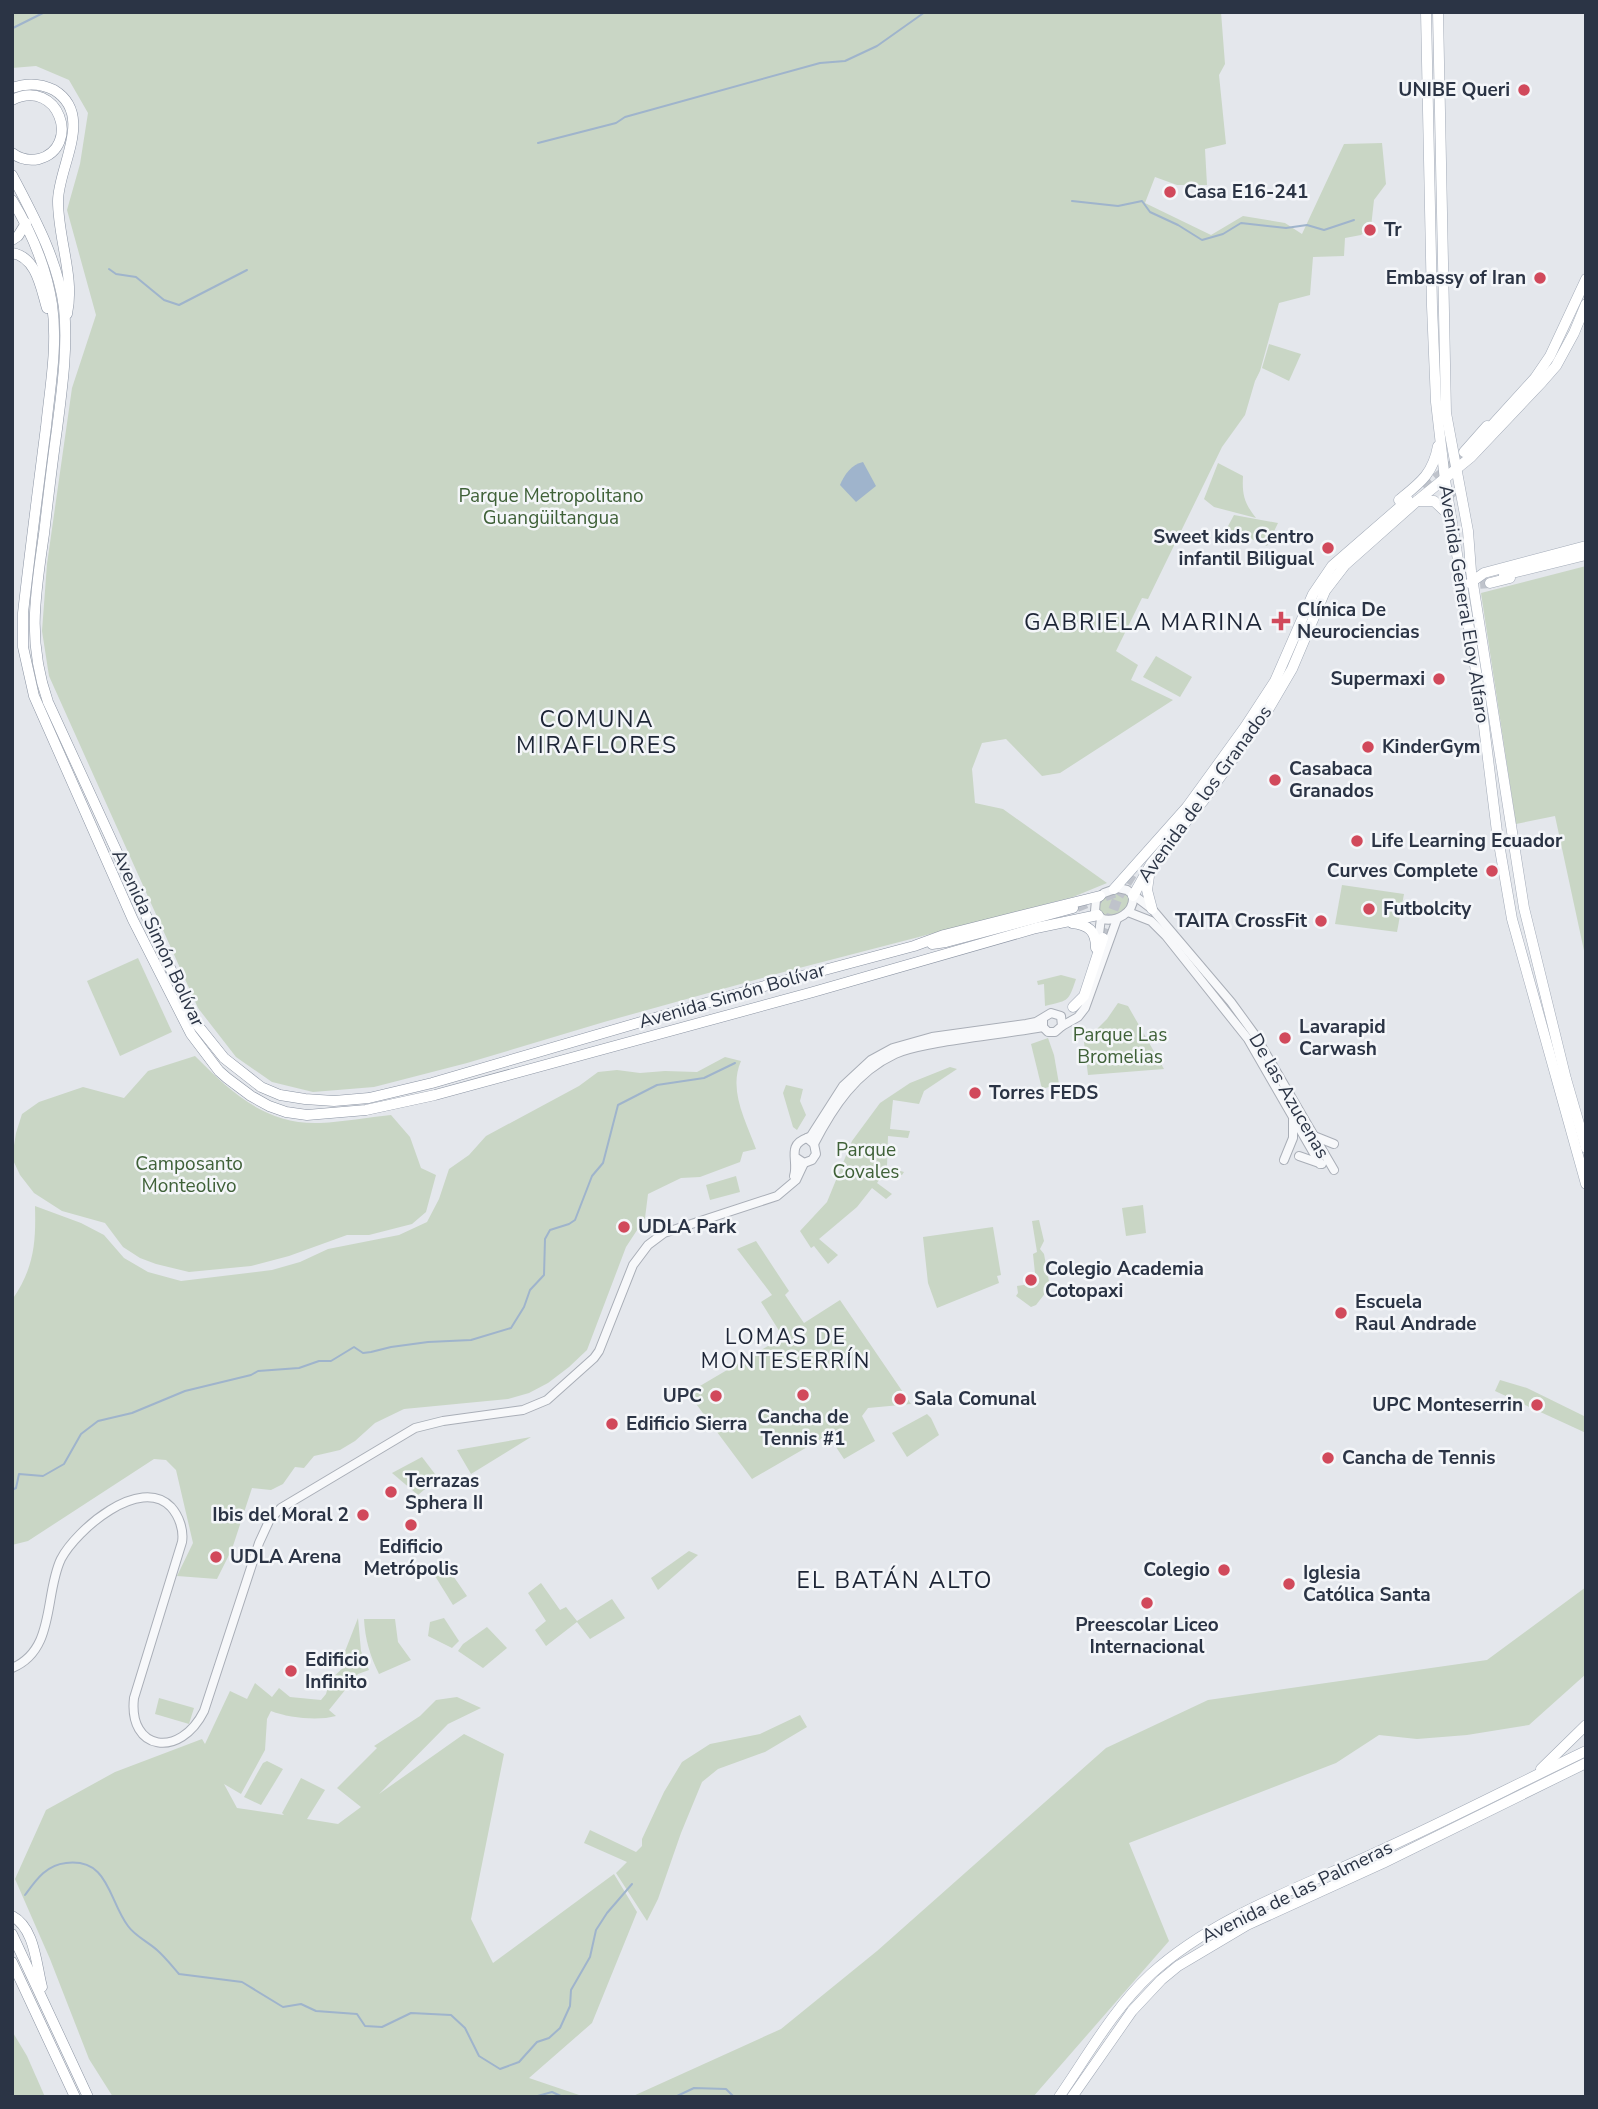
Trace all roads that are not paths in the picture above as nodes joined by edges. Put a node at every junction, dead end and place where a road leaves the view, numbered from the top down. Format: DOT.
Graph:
graph roads {
  1 [pos="1426,12"];
  2 [pos="1438,12"];
  3 [pos="12,88"];
  4 [pos="12,100"];
  5 [pos="12,153"];
  6 [pos="12,175"];
  7 [pos="12,200"];
  8 [pos="26,223"];
  9 [pos="12,240"];
  10 [pos="12,253"];
  11 [pos="1586,279"];
  12 [pos="1586,304"];
  13 [pos="1437,306"];
  14 [pos="65,325"];
  15 [pos="53,331"];
  16 [pos="1439,433"];
  17 [pos="1451,441"];
  18 [pos="1468,454"];
  19 [pos="1457,471"];
  20 [pos="1445,485"];
  21 [pos="1423,488"];
  22 [pos="1456,496"];
  23 [pos="1417,501"];
  24 [pos="1451,518"];
  25 [pos="1586,546"];
  26 [pos="1586,555"];
  27 [pos="1564,561"];
  28 [pos="1462,563"];
  29 [pos="1332,566"];
  30 [pos="1472,576"];
  31 [pos="1490,583"];
  32 [pos="1463,598"];
  33 [pos="1492,700"];
  34 [pos="1481,702"];
  35 [pos="1161,838"];
  36 [pos="115,848"];
  37 [pos="103,854"];
  38 [pos="1147,862"];
  39 [pos="1114,889"];
  40 [pos="1100,896"];
  41 [pos="1133,896"];
  42 [pos="1077,907"];
  43 [pos="1152,909"];
  44 [pos="1128,912"];
  45 [pos="1099,917"];
  46 [pos="1116,919"];
  47 [pos="1061,922"];
  48 [pos="1102,938"];
  49 [pos="914,946"];
  50 [pos="1097,948"];
  51 [pos="1073,1007"];
  52 [pos="1058,1014"];
  53 [pos="1043,1022"];
  54 [pos="1062,1026"];
  55 [pos="1292,1113"];
  56 [pos="1313,1136"];
  57 [pos="811,1141"];
  58 [pos="1334,1144"];
  59 [pos="1586,1148"];
  60 [pos="1299,1156"];
  61 [pos="795,1157"];
  62 [pos="1284,1160"];
  63 [pos="804,1163"];
  64 [pos="1320,1164"];
  65 [pos="1586,1184"];
  66 [pos="785,1191"];
  67 [pos="12,1668"];
  68 [pos="1586,1725"];
  69 [pos="1586,1751"];
  70 [pos="1586,1763"];
  71 [pos="1532,1777"];
  72 [pos="12,1916"];
  73 [pos="12,1934"];
  74 [pos="12,1962"];
  75 [pos="47,2008"];
  76 [pos="75,2097"];
  77 [pos="88,2097"];
  78 [pos="1059,2097"];
  79 [pos="1072,2097"];
  1 -- 13 [label="main road, Avenida General Eloy Alfaro"];
  2 -- 13 [label="main road, Avenida General Eloy Alfaro"];
  3 -- 14 [label="main road"];
  4 -- 5 [label="main road"];
  6 -- 14 [label="main road, Avenida Simón Bolívar"];
  7 -- 8 [label="main road, Avenida Simón Bolívar"];
  8 -- 9 [label="main road"];
  8 -- 15 [label="main road, Avenida Simón Bolívar"];
  10 -- 15 [label="main road"];
  11 -- 18 [label="main road"];
  12 -- 18 [label="main road, Avenida de los Granados"];
  13 -- 16 [label="main road, Avenida General Eloy Alfaro"];
  13 -- 17 [label="main road, Avenida General Eloy Alfaro"];
  14 -- 36 [label="main road, Avenida Simón Bolívar"];
  15 -- 37 [label="main road, Avenida Simón Bolívar"];
  16 -- 20 [label="main road, Avenida General Eloy Alfaro"];
  16 -- 29 [label="main road"];
  17 -- 18 [label="main road"];
  17 -- 19 [label="main road, Avenida General Eloy Alfaro"];
  18 -- 19 [label="main road, Avenida de los Granados"];
  19 -- 20 [label="main road, Avenida de los Granados"];
  19 -- 30 [label="main road, Avenida General Eloy Alfaro"];
  20 -- 23 [label="main road, Avenida de los Granados"];
  20 -- 24 [label="main road, Avenida General Eloy Alfaro"];
  20 -- 28 [label="main road"];
  21 -- 29 [label="main road, Avenida de los Granados"];
  22 -- 30 [label="main road"];
  23 -- 24 [label="main road"];
  23 -- 38 [label="main road, Avenida de los Granados"];
  24 -- 32 [label="main road, Avenida General Eloy Alfaro"];
  25 -- 30 [label="main road"];
  26 -- 27 [label="main road"];
  27 -- 30 [label="main road"];
  27 -- 31 [label="main road"];
  29 -- 35 [label="main road, Avenida de los Granados"];
  30 -- 32 [label="main road"];
  30 -- 33 [label="main road, Avenida General Eloy Alfaro"];
  32 -- 34 [label="main road, Avenida General Eloy Alfaro"];
  33 -- 34 [label="main road"];
  33 -- 59 [label="main road, Avenida General Eloy Alfaro"];
  34 -- 65 [label="main road, Avenida General Eloy Alfaro"];
  35 -- 38 [label="main road"];
  35 -- 39 [label="main road, Avenida de los Granados"];
  36 -- 37 [label="main road"];
  36 -- 49 [label="main road, Avenida Simón Bolívar"];
  37 -- 47 [label="main road, Avenida Simón Bolívar"];
  38 -- 41 [label="main road, Avenida de los Granados"];
  38 -- 43 [label="main road"];
  39 -- 40 [label="street"];
  39 -- 41 [label="street"];
  40 -- 45 [label="street"];
  40 -- 49 [label="main road, Avenida Simón Bolívar"];
  41 -- 43 [label="street, De las Azucenas"];
  41 -- 44 [label="street"];
  42 -- 49 [label="main road"];
  43 -- 56 [label="street, De las Azucenas"];
  44 -- 46 [label="street"];
  44 -- 55 [label="street, De las Azucenas"];
  45 -- 46 [label="street"];
  45 -- 47 [label="main road, Avenida Simón Bolívar"];
  45 -- 50 [label="street"];
  46 -- 54 [label="street"];
  47 -- 50 [label="main road"];
  48 -- 51 [label="main road"];
  50 -- 51 [label="street"];
  51 -- 52 [label="street"];
  52 -- 53 [label="street"];
  52 -- 54 [label="street"];
  53 -- 54 [label="street"];
  53 -- 57 [label="street"];
  55 -- 62 [label="street"];
  55 -- 64 [label="street, De las Azucenas"];
  56 -- 58 [label="street"];
  56 -- 64 [label="street, De las Azucenas"];
  57 -- 61 [label="street"];
  57 -- 63 [label="street"];
  60 -- 64 [label="street"];
  61 -- 63 [label="street"];
  61 -- 66 [label="street"];
  63 -- 66 [label="street"];
  66 -- 67 [label="street"];
  68 -- 71 [label="main road"];
  69 -- 71 [label="main road, Avenida de las Palmeras"];
  70 -- 79 [label="main road, Avenida de las Palmeras"];
  71 -- 78 [label="main road, Avenida de las Palmeras"];
  72 -- 75 [label="main road"];
  73 -- 75 [label="main road"];
  74 -- 76 [label="main road"];
  75 -- 77 [label="main road"];
}
